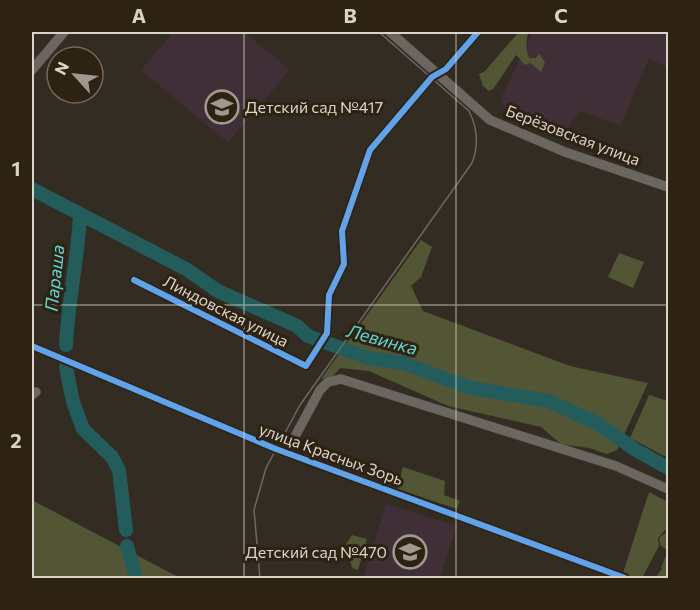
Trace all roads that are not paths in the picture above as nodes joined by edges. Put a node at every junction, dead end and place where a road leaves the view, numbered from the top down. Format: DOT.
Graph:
graph roads {
  1 [pos="61,32"];
  2 [pos="390,32"];
  3 [pos="478,32"];
  4 [pos="32,69"];
  5 [pos="439,73"];
  6 [pos="669,187"];
  7 [pos="134,280"];
  8 [pos="32,346"];
  9 [pos="286,453"];
  10 [pos="669,489"];
  11 [pos="625,579"];
  1 -- 4 [label="street"];
  2 -- 5 [label="street, Берёзовская улица"];
  3 -- 5 [label="street"];
  5 -- 6 [label="street, Берёзовская улица"];
  5 -- 7 [label="street, Линдовская улица"];
  8 -- 9 [label="street, улица Красных Зорь"];
  9 -- 10 [label="street"];
  9 -- 11 [label="street, улица Красных Зорь"];
}
